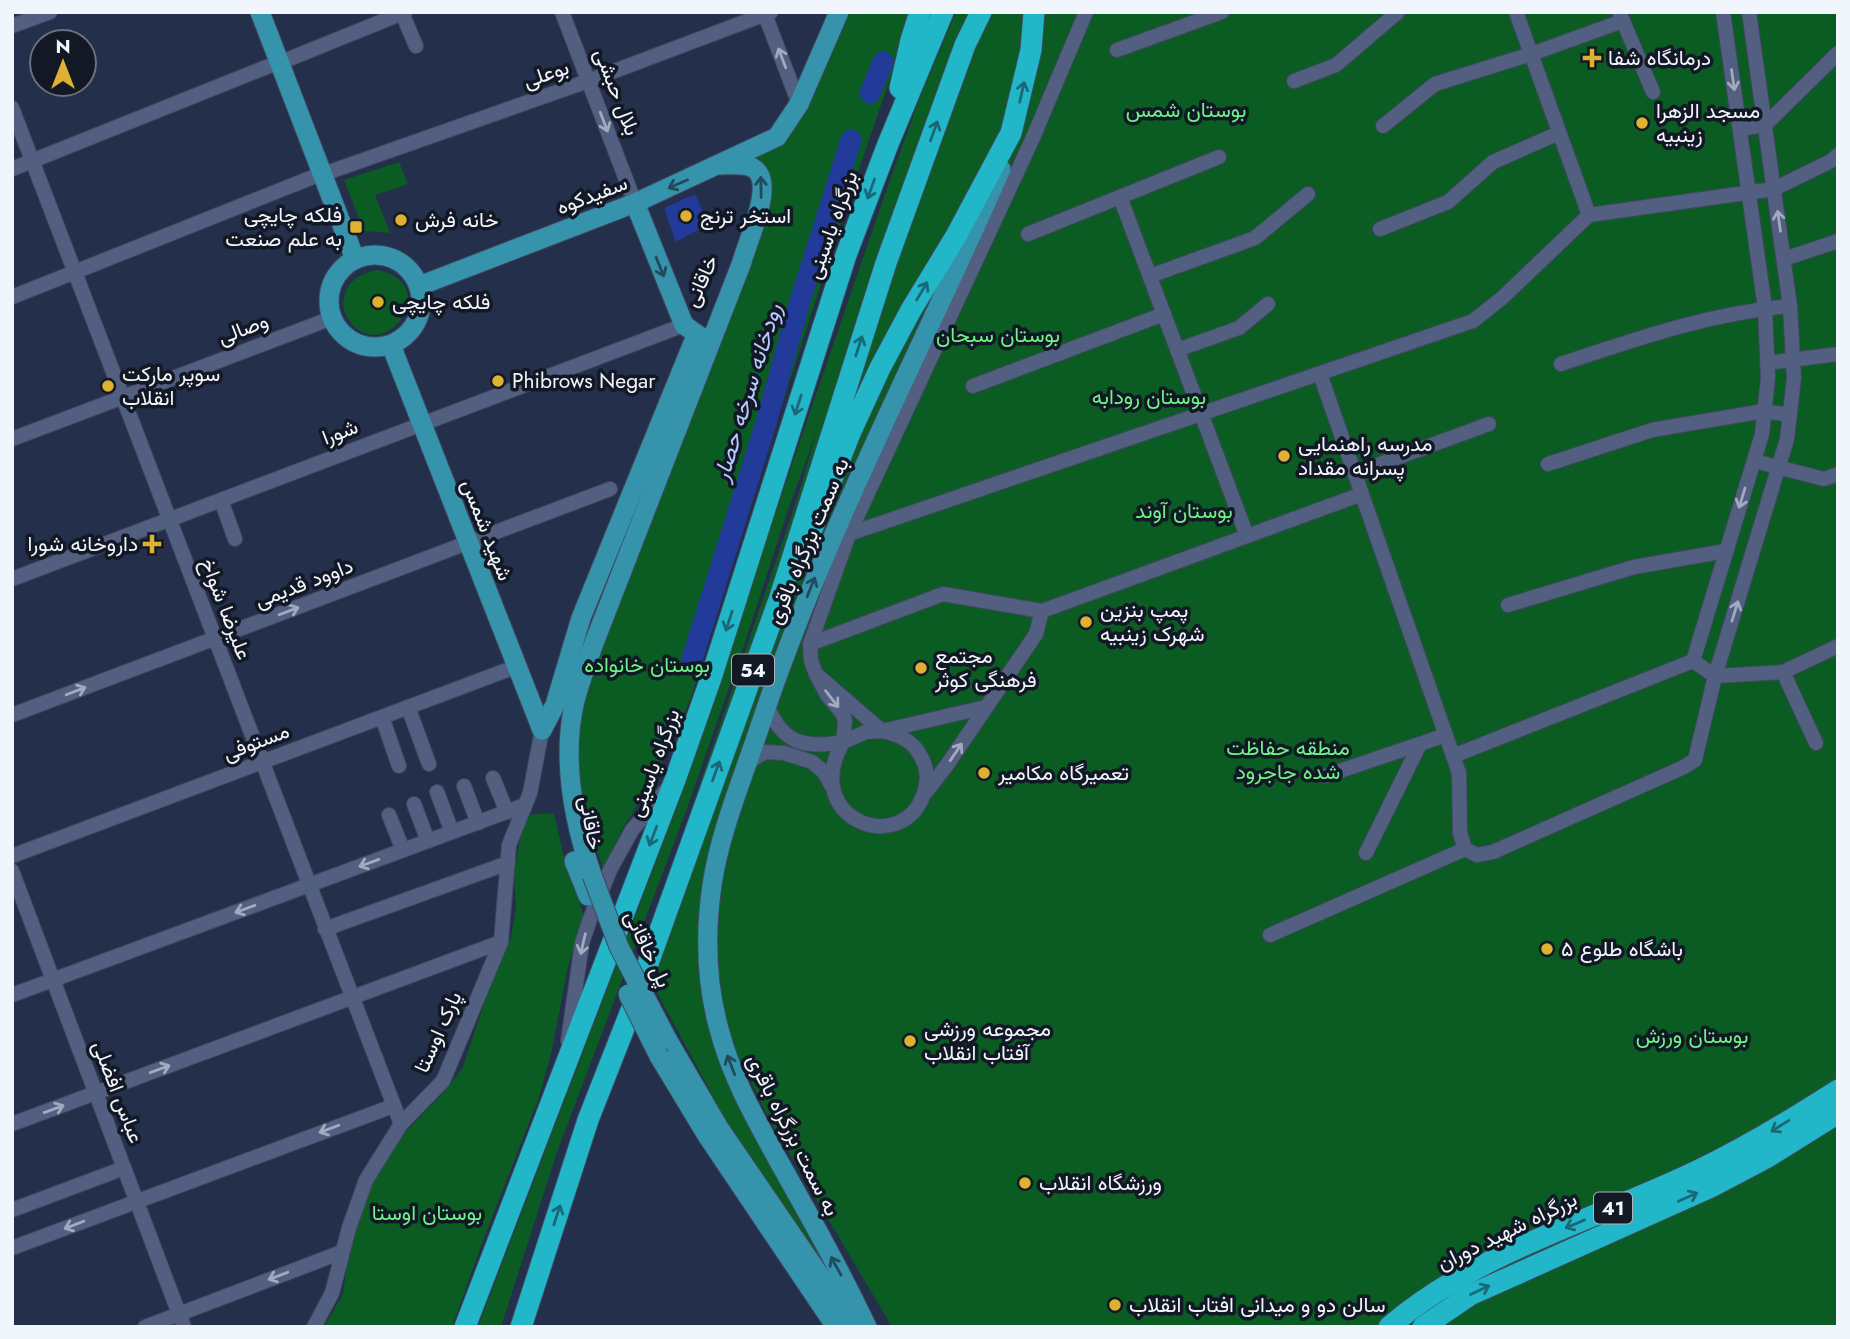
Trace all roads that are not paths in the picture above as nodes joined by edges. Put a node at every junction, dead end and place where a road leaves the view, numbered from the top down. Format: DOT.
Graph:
graph roads {
  1 [pos="50,12"];
  2 [pos="260,12"];
  3 [pos="271,12"];
  4 [pos="562,12"];
  5 [pos="839,12"];
  6 [pos="920,12"];
  7 [pos="943,12"];
  8 [pos="981,12"];
  9 [pos="1034,12"];
  10 [pos="1086,12"];
  11 [pos="1222,12"];
  12 [pos="1398,12"];
  13 [pos="1516,12"];
  14 [pos="1723,12"];
  15 [pos="1749,12"];
  16 [pos="403,13"];
  17 [pos="767,13"];
  18 [pos="1622,17"];
  19 [pos="12,26"];
  20 [pos="416,46"];
  21 [pos="1117,50"];
  22 [pos="1838,53"];
  23 [pos="1531,54"];
  24 [pos="284,60"];
  25 [pos="588,81"];
  26 [pos="1294,81"];
  27 [pos="1653,92"];
  28 [pos="799,104"];
  29 [pos="12,108"];
  30 [pos="1765,125"];
  31 [pos="1383,126"];
  32 [pos="1740,128"];
  33 [pos="1011,132"];
  34 [pos="1559,134"];
  35 [pos="888,144"];
  36 [pos="1838,155"];
  37 [pos="1219,157"];
  38 [pos="32,161"];
  39 [pos="720,165"];
  40 [pos="12,169"];
  41 [pos="328,172"];
  42 [pos="1774,189"];
  43 [pos="1749,193"];
  44 [pos="1308,194"];
  45 [pos="1120,197"];
  46 [pos="635,203"];
  47 [pos="1589,215"];
  48 [pos="1380,229"];
  49 [pos="1028,234"];
  50 [pos="1838,241"];
  51 [pos="747,242"];
  52 [pos="359,257"];
  53 [pos="1784,259"];
  54 [pos="75,274"];
  55 [pos="1150,276"];
  56 [pos="419,286"];
  57 [pos="12,297"];
  58 [pos="1268,304"];
  59 [pos="1790,306"];
  60 [pos="1765,308"];
  61 [pos="1164,314"];
  62 [pos="332,318"];
  63 [pos="684,325"];
  64 [pos="701,337"];
  65 [pos="391,345"];
  66 [pos="1177,350"];
  67 [pos="1838,354"];
  68 [pos="1793,360"];
  69 [pos="1767,363"];
  70 [pos="1562,364"];
  71 [pos="1320,373"];
  72 [pos="972,386"];
  73 [pos="122,398"];
  74 [pos="1764,411"];
  75 [pos="1201,414"];
  76 [pos="1790,415"];
  77 [pos="422,424"];
  78 [pos="1489,424"];
  79 [pos="12,439"];
  80 [pos="1754,461"];
  81 [pos="1548,464"];
  82 [pos="1778,469"];
  83 [pos="1355,472"];
  84 [pos="1838,474"];
  85 [pos="610,489"];
  86 [pos="1362,494"];
  87 [pos="221,500"];
  88 [pos="169,520"];
  89 [pos="849,534"];
  90 [pos="1247,536"];
  91 [pos="234,539"];
  92 [pos="468,544"];
  93 [pos="1726,551"];
  94 [pos="12,579"];
  95 [pos="780,597"];
  96 [pos="1508,605"];
  97 [pos="1042,611"];
  98 [pos="215,639"];
  99 [pos="810,644"];
  100 [pos="1838,646"];
  101 [pos="1692,661"];
  102 [pos="515,667"];
  103 [pos="1783,672"];
  104 [pos="816,674"];
  105 [pos="1715,676"];
  106 [pos="767,704"];
  107 [pos="408,707"];
  108 [pos="986,707"];
  109 [pos="12,715"];
  110 [pos="383,717"];
  111 [pos="542,730"];
  112 [pos="882,731"];
  113 [pos="1446,735"];
  114 [pos="843,742"];
  115 [pos="1816,743"];
  116 [pos="1420,744"];
  117 [pos="1453,756"];
  118 [pos="261,762"];
  119 [pos="747,763"];
  120 [pos="429,764"];
  121 [pos="399,766"];
  122 [pos="1325,776"];
  123 [pos="493,778"];
  124 [pos="675,780"];
  125 [pos="464,786"];
  126 [pos="833,788"];
  127 [pos="437,792"];
  128 [pos="923,796"];
  129 [pos="414,804"];
  130 [pos="525,805"];
  131 [pos="507,812"];
  132 [pos="389,815"];
  133 [pos="478,823"];
  134 [pos="452,832"];
  135 [pos="428,841"];
  136 [pos="1465,849"];
  137 [pos="403,850"];
  138 [pos="1366,852"];
  139 [pos="12,856"];
  140 [pos="508,863"];
  141 [pos="12,871"];
  142 [pos="592,875"];
  143 [pos="309,886"];
  144 [pos="588,896"];
  145 [pos="325,929"];
  146 [pos="1270,935"];
  147 [pos="501,942"];
  148 [pos="53,980"];
  149 [pos="12,995"];
  150 [pos="351,998"];
  151 [pos="664,1047"];
  152 [pos="564,1068"];
  153 [pos="1838,1090"];
  154 [pos="96,1093"];
  155 [pos="393,1105"];
  156 [pos="1838,1113"];
  157 [pos="12,1124"];
  158 [pos="401,1124"];
  159 [pos="124,1168"];
  160 [pos="136,1202"];
  161 [pos="12,1210"];
  162 [pos="12,1248"];
  163 [pos="546,1250"];
  164 [pos="342,1252"];
  165 [pos="181,1320"];
  166 [pos="145,1327"];
  167 [pos="314,1327"];
  168 [pos="465,1327"];
  169 [pos="521,1327"];
  170 [pos="535,1327"];
  171 [pos="836,1327"];
  172 [pos="855,1327"];
  173 [pos="867,1327"];
  174 [pos="1389,1327"];
  175 [pos="1423,1327"];
  1 -- 19 [label="street"];
  2 -- 24 [label="main road"];
  3 -- 24 [label="main road"];
  4 -- 25 [label="street, بلال حبشی"];
  5 -- 28 [label="main road"];
  6 -- 35 [label="highway"];
  7 -- 35 [label="highway, بزرگراه یاسینی / 54"];
  95 -- 8 [label="highway, 54, one-way"];
  33 -- 9 [label="highway, one-way"];
  10 -- 89 [label="street"];
  11 -- 21 [label="street"];
  12 -- 26 [label="street"];
  13 -- 23 [label="street"];
  14 -- 32 [label="street, one-way"];
  15 -- 30 [label="street"];
  16 -- 20 [label="street"];
  16 -- 24 [label="street"];
  17 -- 25 [label="street, بوعلی"];
  28 -- 17 [label="street, one-way"];
  18 -- 23 [label="street"];
  18 -- 27 [label="street"];
  22 -- 30 [label="street"];
  23 -- 31 [label="street"];
  23 -- 34 [label="street"];
  24 -- 38 [label="street"];
  24 -- 41 [label="main road"];
  25 -- 41 [label="street, بوعلی"];
  25 -- 46 [label="street, بلال حبشی, one-way"];
  28 -- 39 [label="main road, سفیدکوه"];
  29 -- 38 [label="street, علیرضا شواخ"];
  30 -- 32 [label="street"];
  30 -- 42 [label="street"];
  32 -- 43 [label="street"];
  95 -- 33 [label="highway, one-way"];
  106 -- 33 [label="main road, به سمت بزرگراه باقری, one-way"];
  34 -- 47 [label="street"];
  34 -- 48 [label="street"];
  35 -- 124 [label="highway, بزرگراه یاسینی / 54, one-way"];
  36 -- 42 [label="street"];
  37 -- 45 [label="street"];
  38 -- 40 [label="street"];
  38 -- 54 [label="street, علیرضا شواخ"];
  39 -- 46 [label="main road, سفیدکوه, one-way"];
  51 -- 39 [label="main road, one-way"];
  41 -- 52 [label="main road"];
  41 -- 54 [label="street, بوعلی"];
  42 -- 43 [label="street"];
  53 -- 42 [label="street, one-way"];
  43 -- 47 [label="street"];
  43 -- 60 [label="street"];
  44 -- 55 [label="street"];
  45 -- 49 [label="street"];
  45 -- 55 [label="street"];
  46 -- 56 [label="main road, سفیدکوه"];
  46 -- 63 [label="main road, بلال حبشی, one-way"];
  47 -- 71 [label="street"];
  50 -- 53 [label="street"];
  51 -- 64 [label="main road, خاقانی"];
  51 -- 142 [label="main road, خاقانی"];
  52 -- 56 [label="main road"];
  52 -- 62 [label="main road"];
  53 -- 59 [label="street"];
  54 -- 57 [label="street, بوعلی"];
  54 -- 73 [label="street, علیرضا شواخ"];
  55 -- 61 [label="street"];
  56 -- 65 [label="main road"];
  58 -- 66 [label="street"];
  59 -- 60 [label="street"];
  59 -- 68 [label="street"];
  60 -- 69 [label="street"];
  60 -- 70 [label="street"];
  61 -- 66 [label="street"];
  61 -- 72 [label="street"];
  62 -- 65 [label="main road"];
  62 -- 73 [label="street, وصالی"];
  63 -- 64 [label="main road"];
  63 -- 77 [label="street, شورا"];
  64 -- 111 [label="main road"];
  64 -- 144 [label="main road, خاقانی"];
  65 -- 77 [label="main road, شهید شمس"];
  66 -- 75 [label="street"];
  67 -- 68 [label="street"];
  68 -- 69 [label="street"];
  68 -- 76 [label="street"];
  69 -- 74 [label="street"];
  71 -- 75 [label="street"];
  71 -- 83 [label="street"];
  73 -- 79 [label="street, وصالی"];
  73 -- 88 [label="street, علیرضا شواخ"];
  74 -- 76 [label="street"];
  74 -- 80 [label="street"];
  74 -- 81 [label="street"];
  75 -- 89 [label="street"];
  75 -- 90 [label="street"];
  76 -- 82 [label="street"];
  77 -- 87 [label="street, شورا"];
  77 -- 92 [label="main road, شهید شمس"];
  78 -- 83 [label="street"];
  80 -- 82 [label="street"];
  80 -- 93 [label="street, one-way"];
  82 -- 84 [label="street"];
  105 -- 82 [label="street, one-way"];
  83 -- 86 [label="street"];
  85 -- 92 [label="street, داوود قدیمی"];
  86 -- 90 [label="street"];
  86 -- 113 [label="street"];
  87 -- 88 [label="street, شورا"];
  87 -- 91 [label="street"];
  88 -- 94 [label="street, شورا"];
  88 -- 98 [label="street, علیرضا شواخ"];
  89 -- 99 [label="street"];
  90 -- 97 [label="street"];
  98 -- 92 [label="street, داوود قدیمی, one-way"];
  92 -- 102 [label="main road, شهید شمس"];
  93 -- 96 [label="street"];
  93 -- 101 [label="street"];
  163 -- 95 [label="highway, 54, one-way"];
  97 -- 99 [label="street"];
  97 -- 108 [label="street"];
  109 -- 98 [label="street, داوود قدیمی, one-way"];
  98 -- 118 [label="street, علیرضا شواخ"];
  99 -- 104 [label="street"];
  100 -- 103 [label="street"];
  101 -- 105 [label="street"];
  101 -- 117 [label="street"];
  102 -- 107 [label="street, مستوفی"];
  102 -- 111 [label="main road, شهید شمس"];
  103 -- 105 [label="street"];
  103 -- 115 [label="street"];
  104 -- 112 [label="street"];
  104 -- 114 [label="street, one-way"];
  105 -- 136 [label="street"];
  106 -- 114 [label="street"];
  106 -- 119 [label="main road, به سمت بزرگراه باقری"];
  107 -- 110 [label="street, مستوفی"];
  107 -- 120 [label="street"];
  108 -- 112 [label="street"];
  128 -- 108 [label="street, one-way"];
  110 -- 118 [label="street, مستوفی"];
  110 -- 121 [label="street"];
  111 -- 130 [label="street, پارک اوستا"];
  112 -- 114 [label="street"];
  112 -- 128 [label="street"];
  113 -- 116 [label="street"];
  113 -- 117 [label="street"];
  114 -- 126 [label="street"];
  116 -- 122 [label="street"];
  116 -- 138 [label="street"];
  117 -- 136 [label="street"];
  118 -- 139 [label="street, مستوفی"];
  118 -- 143 [label="street, علیرضا شواخ"];
  119 -- 126 [label="street"];
  173 -- 119 [label="main road, به سمت بزرگراه باقری, one-way"];
  123 -- 131 [label="street"];
  124 -- 152 [label="highway, بزرگراه یاسینی / 54, one-way"];
  124 -- 152 [label="street, one-way"];
  125 -- 133 [label="street"];
  126 -- 128 [label="street"];
  127 -- 134 [label="street"];
  129 -- 135 [label="street"];
  130 -- 131 [label="street"];
  130 -- 140 [label="street, پارک اوستا"];
  131 -- 133 [label="street"];
  132 -- 137 [label="street"];
  133 -- 134 [label="street"];
  134 -- 135 [label="street"];
  135 -- 137 [label="street"];
  136 -- 146 [label="street"];
  137 -- 143 [label="street, one-way"];
  140 -- 145 [label="street"];
  140 -- 147 [label="street, پارک اوستا"];
  141 -- 148 [label="street, عباس افضلی"];
  142 -- 151 [label="main road, پل خاقانی, bridge"];
  143 -- 145 [label="street, علیرضا شواخ"];
  143 -- 148 [label="street, one-way"];
  144 -- 151 [label="main road, پل خاقانی, bridge"];
  145 -- 150 [label="street, علیرضا شواخ"];
  147 -- 150 [label="street"];
  147 -- 158 [label="street, پارک اوستا"];
  148 -- 149 [label="street"];
  148 -- 154 [label="street, عباس افضلی"];
  154 -- 150 [label="street, one-way"];
  150 -- 155 [label="street, علیرضا شواخ"];
  151 -- 171 [label="main road"];
  151 -- 172 [label="main road"];
  152 -- 168 [label="highway, بزرگراه یاسینی / 54"];
  153 -- 174 [label="highway, بزرگراه شهید دوران / 41, one-way"];
  157 -- 154 [label="street, one-way"];
  154 -- 159 [label="street, عباس افضلی"];
  155 -- 158 [label="street, علیرضا شواخ"];
  155 -- 160 [label="street, one-way"];
  175 -- 156 [label="highway, بزرگراه شهید دوران / 41, one-way"];
  158 -- 164 [label="street, پارک اوستا"];
  159 -- 160 [label="street, عباس افضلی"];
  159 -- 161 [label="street"];
  160 -- 162 [label="street, one-way"];
  160 -- 165 [label="street, عباس افضلی"];
  163 -- 169 [label="highway, 54"];
  163 -- 170 [label="highway"];
  164 -- 165 [label="street, one-way"];
  164 -- 167 [label="street, پارک اوستا"];
  165 -- 166 [label="street"];
}
